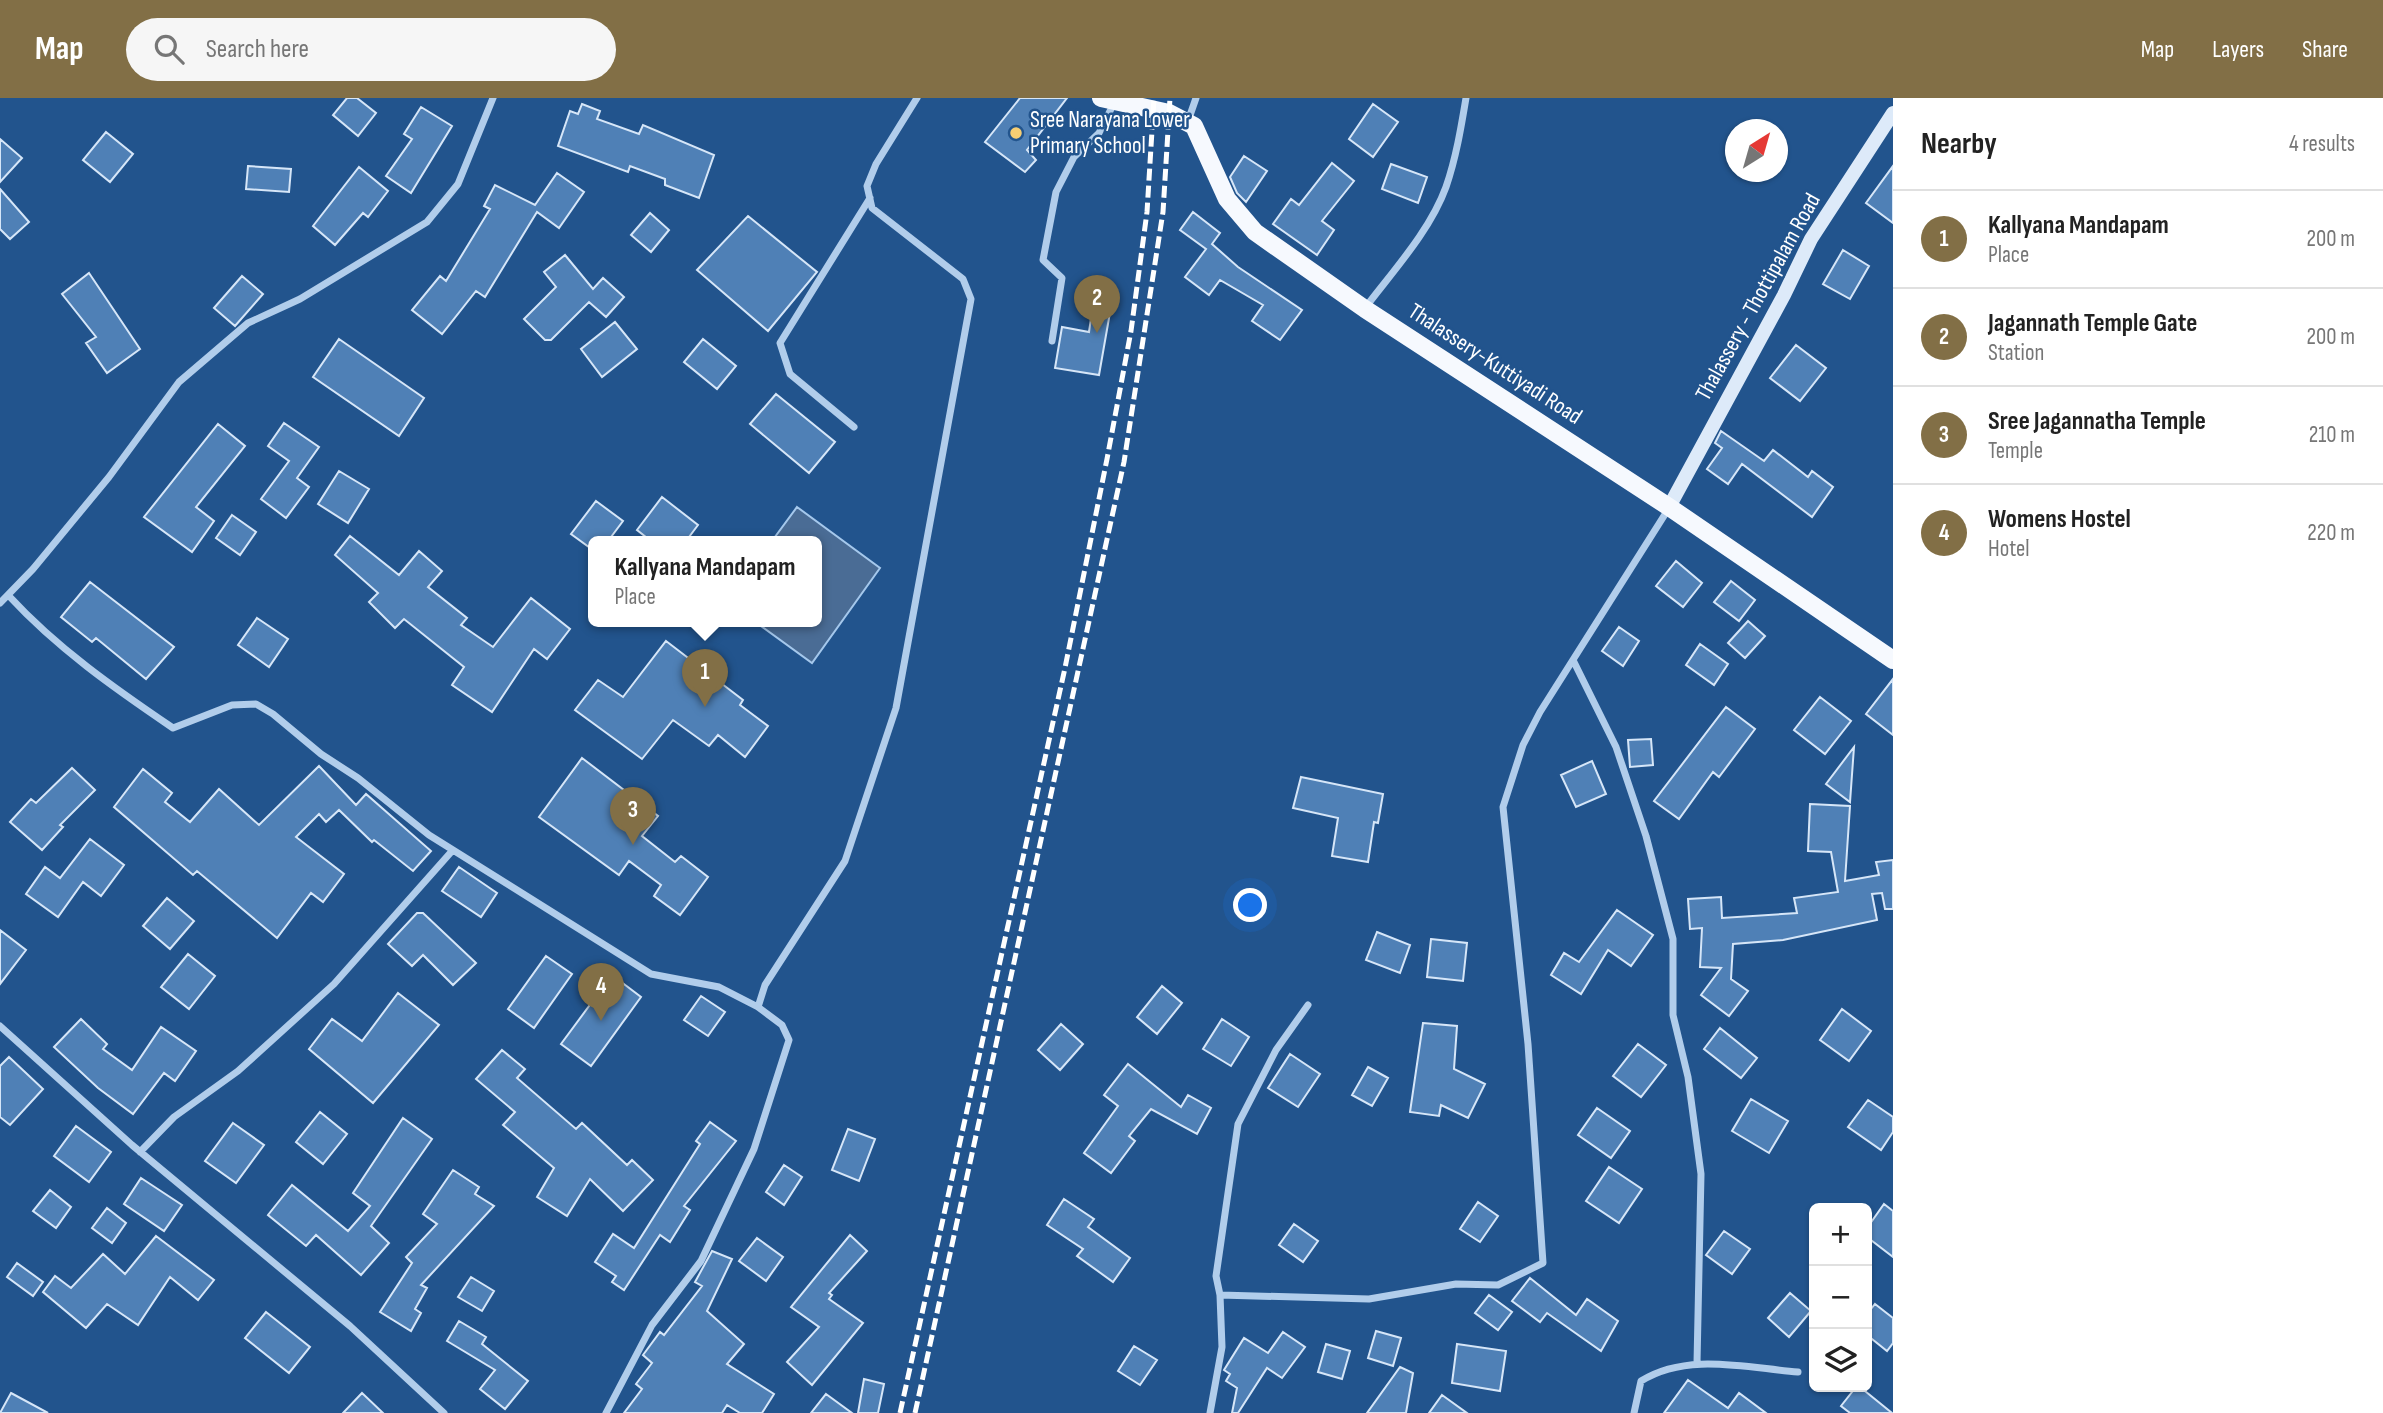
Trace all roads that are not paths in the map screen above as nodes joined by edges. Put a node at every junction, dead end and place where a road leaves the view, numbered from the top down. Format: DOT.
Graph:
graph roads {
  1 [pos="493,98"];
  2 [pos="917,98"];
  3 [pos="1196,98"];
  4 [pos="1466,98"];
  5 [pos="1108,100"];
  6 [pos="1893,113"];
  7 [pos="1187,123"];
  8 [pos="870,197"];
  9 [pos="1365,309"];
  10 [pos="1052,341"];
  11 [pos="854,427"];
  12 [pos="1669,507"];
  13 [pos="9,596"];
  14 [pos="0,603"];
  15 [pos="1573,660"];
  16 [pos="1893,660"];
  17 [pos="452,851"];
  18 [pos="1308,1005"];
  19 [pos="758,1007"];
  20 [pos="0,1026"];
  21 [pos="139,1152"];
  22 [pos="1220,1295"];
  23 [pos="1697,1363"];
  24 [pos="1798,1372"];
  25 [pos="444,1413"];
  26 [pos="606,1413"];
  27 [pos="1210,1413"];
  28 [pos="1634,1413"];
  1 -- 13 [label="street"];
  2 -- 8 [label="street"];
  3 -- 7 [label="street"];
  4 -- 9 [label="street"];
  5 -- 7 [label="main road"];
  5 -- 10 [label="street"];
  6 -- 12 [label="main road, Thalassery - Thottipalam Road"];
  7 -- 9 [label="main road, Thalassery-Kuttiyadi Road"];
  8 -- 11 [label="street"];
  8 -- 19 [label="street"];
  9 -- 12 [label="main road, Thalassery-Kuttiyadi Road"];
  12 -- 15 [label="street"];
  12 -- 16 [label="main road, Thalassery-Kuttiyadi Road"];
  13 -- 14 [label="street"];
  13 -- 17 [label="street"];
  15 -- 22 [label="street"];
  15 -- 23 [label="street"];
  17 -- 19 [label="street"];
  17 -- 21 [label="street"];
  18 -- 22 [label="street"];
  19 -- 26 [label="street"];
  20 -- 21 [label="street"];
  21 -- 25 [label="street"];
  22 -- 27 [label="street"];
  23 -- 24 [label="street"];
  23 -- 28 [label="street"];
}
